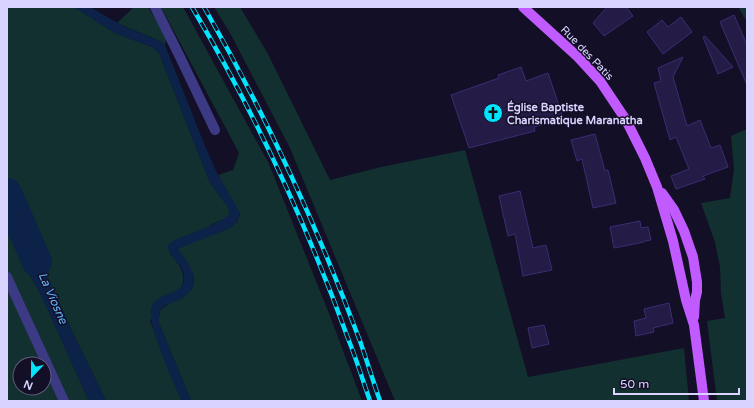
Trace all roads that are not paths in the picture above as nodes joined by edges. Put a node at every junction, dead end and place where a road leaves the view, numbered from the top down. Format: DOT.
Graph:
graph roads {
  1 [pos="155,7"];
  2 [pos="523,7"];
  3 [pos="215,130"];
  4 [pos="657,187"];
  5 [pos="7,277"];
  6 [pos="694,325"];
  7 [pos="64,401"];
  8 [pos="704,401"];
  1 -- 3 [label="lane"];
  2 -- 4 [label="main road, Rue des Patis"];
  4 -- 6 [label="main road, Rue des Patis"];
  4 -- 6 [label="main road, Rue des Patis"];
  5 -- 7 [label="lane"];
  6 -- 8 [label="main road, Rue des Patis"];
}
